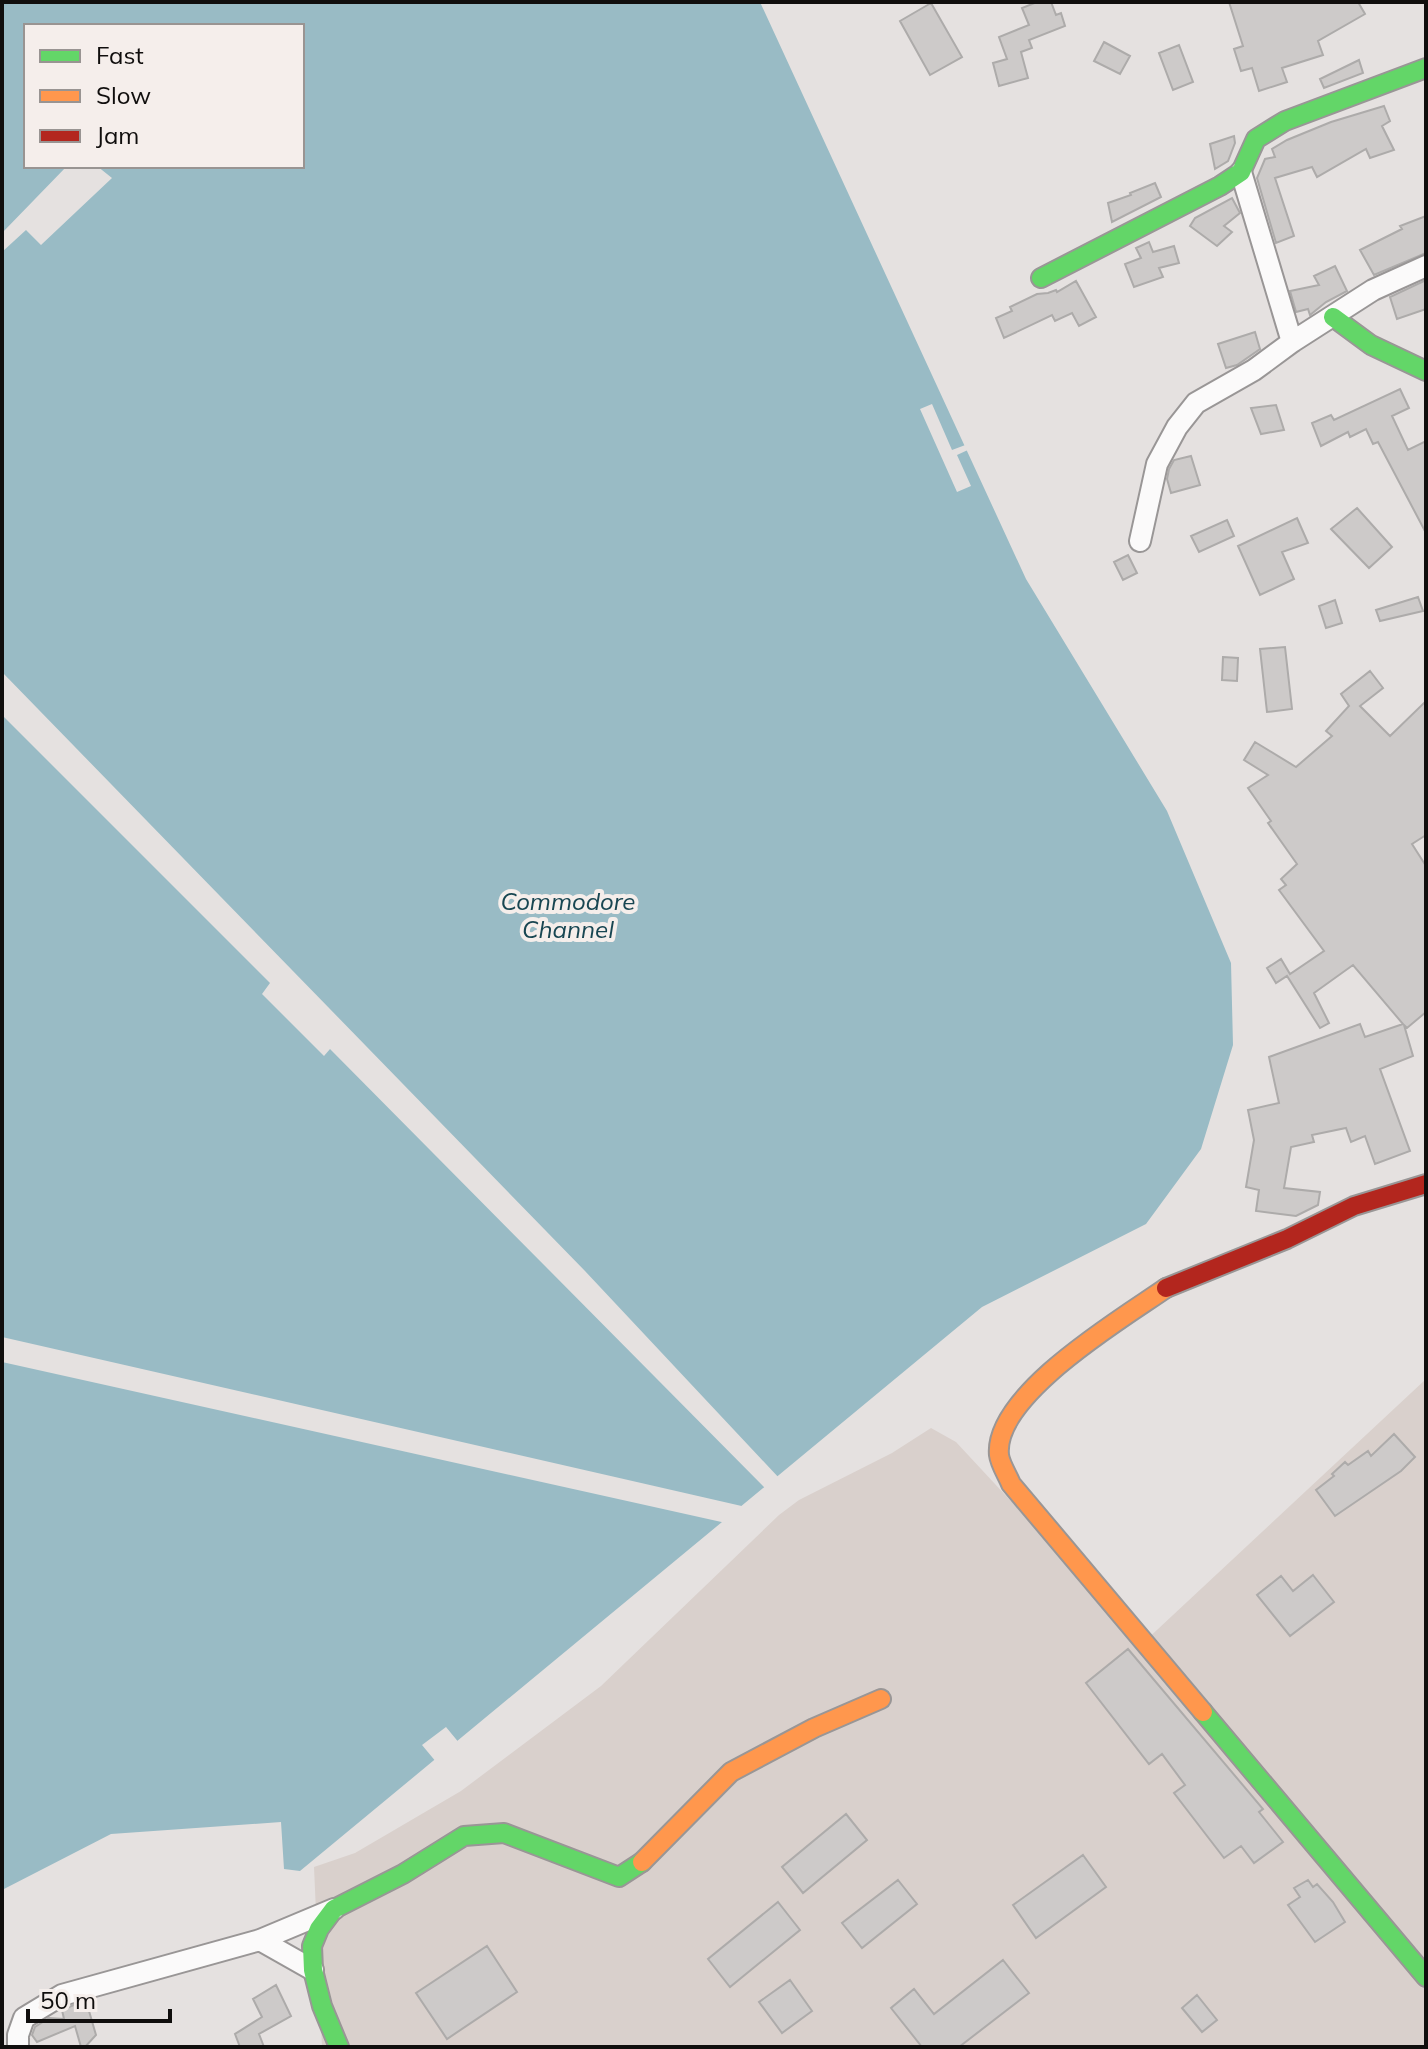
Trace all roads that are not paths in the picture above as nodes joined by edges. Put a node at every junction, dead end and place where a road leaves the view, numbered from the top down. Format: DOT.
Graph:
graph roads {
  1 [pos="1426,68"];
  2 [pos="1241,172"];
  3 [pos="1426,266"];
  4 [pos="1041,278"];
  5 [pos="1333,317"];
  6 [pos="1292,342"];
  7 [pos="1426,371"];
  8 [pos="1140,541"];
  9 [pos="1426,1184"];
  10 [pos="881,1699"];
  11 [pos="334,1909"];
  12 [pos="260,1940"];
  13 [pos="313,1970"];
  14 [pos="1426,1977"];
  15 [pos="18,2047"];
  16 [pos="339,2047"];
  1 -- 2 [label="street"];
  2 -- 4 [label="street"];
  2 -- 6 [label="street"];
  3 -- 5 [label="street"];
  5 -- 6 [label="street"];
  5 -- 7 [label="street"];
  6 -- 8 [label="street"];
  9 -- 14 [label="street"];
  10 -- 11 [label="street"];
  11 -- 12 [label="street"];
  11 -- 13 [label="street"];
  12 -- 13 [label="street"];
  12 -- 15 [label="street"];
  13 -- 16 [label="street"];
}
